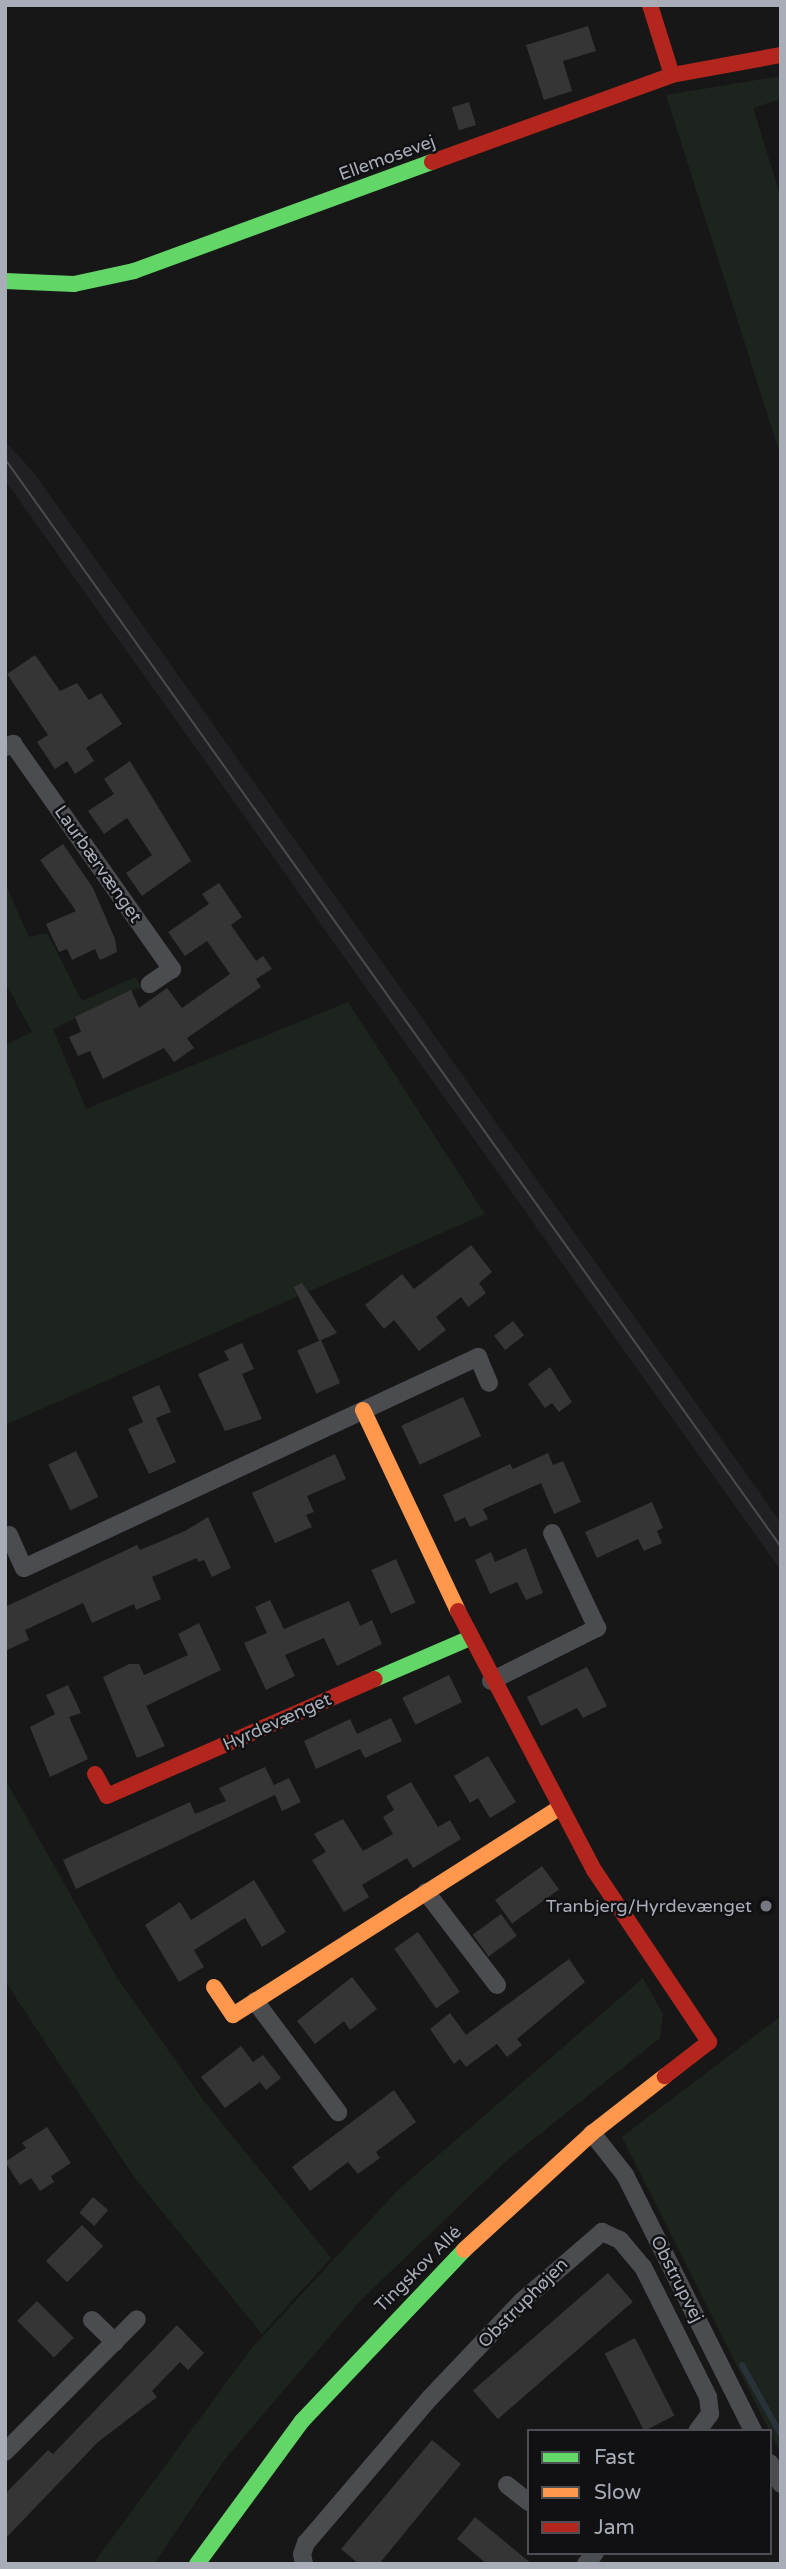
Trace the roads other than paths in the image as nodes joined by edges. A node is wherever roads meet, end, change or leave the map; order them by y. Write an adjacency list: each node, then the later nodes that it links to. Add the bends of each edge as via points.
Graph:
1 (650, 5): 3 (street)
2 (781, 55): 3 (street, Ellemosevej)
3 (672, 75): 4 (street, Ellemosevej, via 134,271 74,284)
4 (5, 281)
5 (5, 747): 6 (street, Laurbærvænget, via 13,744 172,970)
6 (150, 984)
7 (489, 1383): 8 (street, via 478,1357)
8 (363, 1410): 10 (street, via 24,1568); 11 (street)
9 (552, 1533): 12 (street, via 597,1628)
10 (9, 1535)
11 (470, 1638): 12 (street); 13 (street, Hyrdevænget, via 107,1796)
12 (491, 1681): 14 (street)
13 (94, 1774)
14 (561, 1807): 15 (street); 20 (street, Tingskov Allé, via 594,1870 709,2042)
15 (426, 1892): 16 (street); 18 (street)
16 (496, 1985)
17 (214, 1987): 18 (street, via 233,2015)
18 (255, 2001): 19 (street)
19 (338, 2112)
20 (592, 2133): 25 (street, Obstrupvej, via 625,2175); 31 (street, Tingskov Allé, via 436,2275 302,2421)
21 (137, 2319): 23 (street)
22 (92, 2320): 23 (street)
23 (115, 2342): 26 (street)
24 (699, 2429): 32 (street, Obstruphøjen, via 710,2414 708,2397 643,2267 620,2240 602,2232 522,2301 430,2398 306,2543)
25 (752, 2429)
26 (5, 2452)
27 (772, 2467): 29 (street)
28 (507, 2484): 30 (street)
29 (781, 2484)
30 (527, 2500)
31 (197, 2564)
32 (304, 2564)

